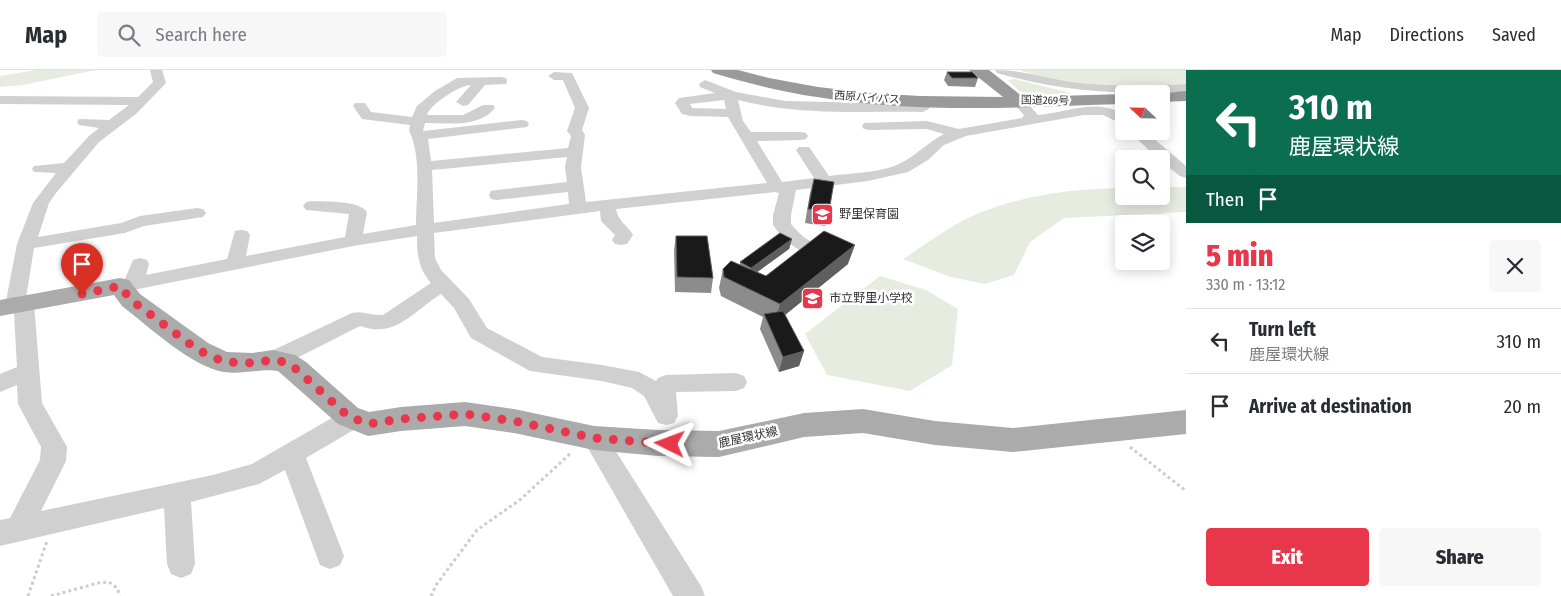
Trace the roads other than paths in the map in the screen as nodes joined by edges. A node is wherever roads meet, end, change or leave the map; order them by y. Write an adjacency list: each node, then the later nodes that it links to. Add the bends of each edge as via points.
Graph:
1 (156, 70): 16 (street, via 160,83)
2 (719, 70): 15 (highway, 西原バイパス, via 824,94)
3 (977, 70): 17 (highway, 国道269号)
4 (1001, 70): 9 (street, via 1075,88 1122,91)
5 (480, 76): 7 (street); 18 (street); 29 (street, via 440,94 422,109)
6 (554, 76): 34 (street, via 568,76 582,108 574,131 578,135)
7 (501, 81)
8 (705, 84): 10 (street)
9 (1186, 88)
10 (730, 95): 15 (street, via 785,106 839,109 923,108); 21 (street); 21 (street, via 682,103 692,112)
11 (1186, 96): 12 (highway)
12 (1170, 97)
13 (1115, 99): 17 (highway, 国道269号)
14 (0, 100): 16 (street)
15 (919, 100): 17 (highway, 西原バイパス)
16 (142, 101): 28 (street)
17 (1018, 101): 24 (street)
18 (463, 102)
19 (360, 106): 29 (street, via 367,116)
20 (488, 108): 29 (street, via 473,117)
21 (734, 112): 32 (street)
22 (993, 114): 27 (street)
23 (1115, 114): 24 (street, via 1099,110)
24 (1032, 118): 27 (street)
25 (84, 122): 28 (street)
26 (522, 124): 29 (street)
27 (1014, 124): 31 (street)
28 (112, 125): 36 (street, via 94,139)
29 (418, 126): 35 (street)
30 (869, 126): 31 (street, via 927,125)
31 (959, 133): 39 (street, via 939,142 923,157 902,169)
32 (747, 137): 39 (street, via 802,143); 41 (street)
33 (1146, 140): 38 (street)
34 (575, 152): 35 (street); 40 (street)
35 (424, 166): 47 (street)
36 (69, 168): 37 (street); 51 (street, via 41,203)
37 (40, 169)
38 (1186, 172)
39 (825, 182): 41 (street)
40 (575, 186): 44 (street); 46 (street, via 496,188)
41 (783, 187): 42 (street); 52 (street, via 782,225 797,242)
42 (607, 205): 44 (street); 50 (street, via 610,221 622,230)
43 (312, 206): 49 (street, via 358,212)
44 (578, 208): 46 (street)
45 (197, 213): 51 (street)
46 (501, 218): 47 (street)
47 (426, 229): 49 (street); 55 (street, via 426,258)
48 (241, 236): 54 (street)
49 (353, 240): 54 (street)
50 (621, 240)
51 (26, 244): 57 (street)
52 (832, 252)
53 (140, 264): 56 (street)
54 (235, 264): 56 (street)
55 (443, 284): 58 (street, via 388,322 374,323 362,312); 64 (street, via 462,304 479,333 538,365 639,381 652,390)
56 (126, 285): 57 (main road); 58 (main road, 鹿屋環状線, via 131,300 198,350 224,362)
57 (13, 306): 59 (street)
58 (272, 360): 62 (main road, 鹿屋環状線, via 285,362 296,369)
59 (28, 371): 61 (street); 68 (street, via 30,404 54,447 53,461)
60 (736, 382): 64 (street, via 666,384 664,398)
61 (0, 383)
62 (353, 418): 65 (main road, 鹿屋環状線, via 368,424 465,414); 66 (street)
63 (1186, 422): 64 (main road, 鹿屋環状線, via 1013,440 935,433 862,421 804,424 719,444)
64 (668, 430): 65 (main road, 鹿屋環状線)
65 (590, 437): 71 (street)
66 (292, 454): 67 (street, via 259,473); 69 (street)
67 (177, 494): 68 (street); 70 (street)
68 (9, 530)
69 (330, 556)
70 (181, 564)
71 (690, 596)

